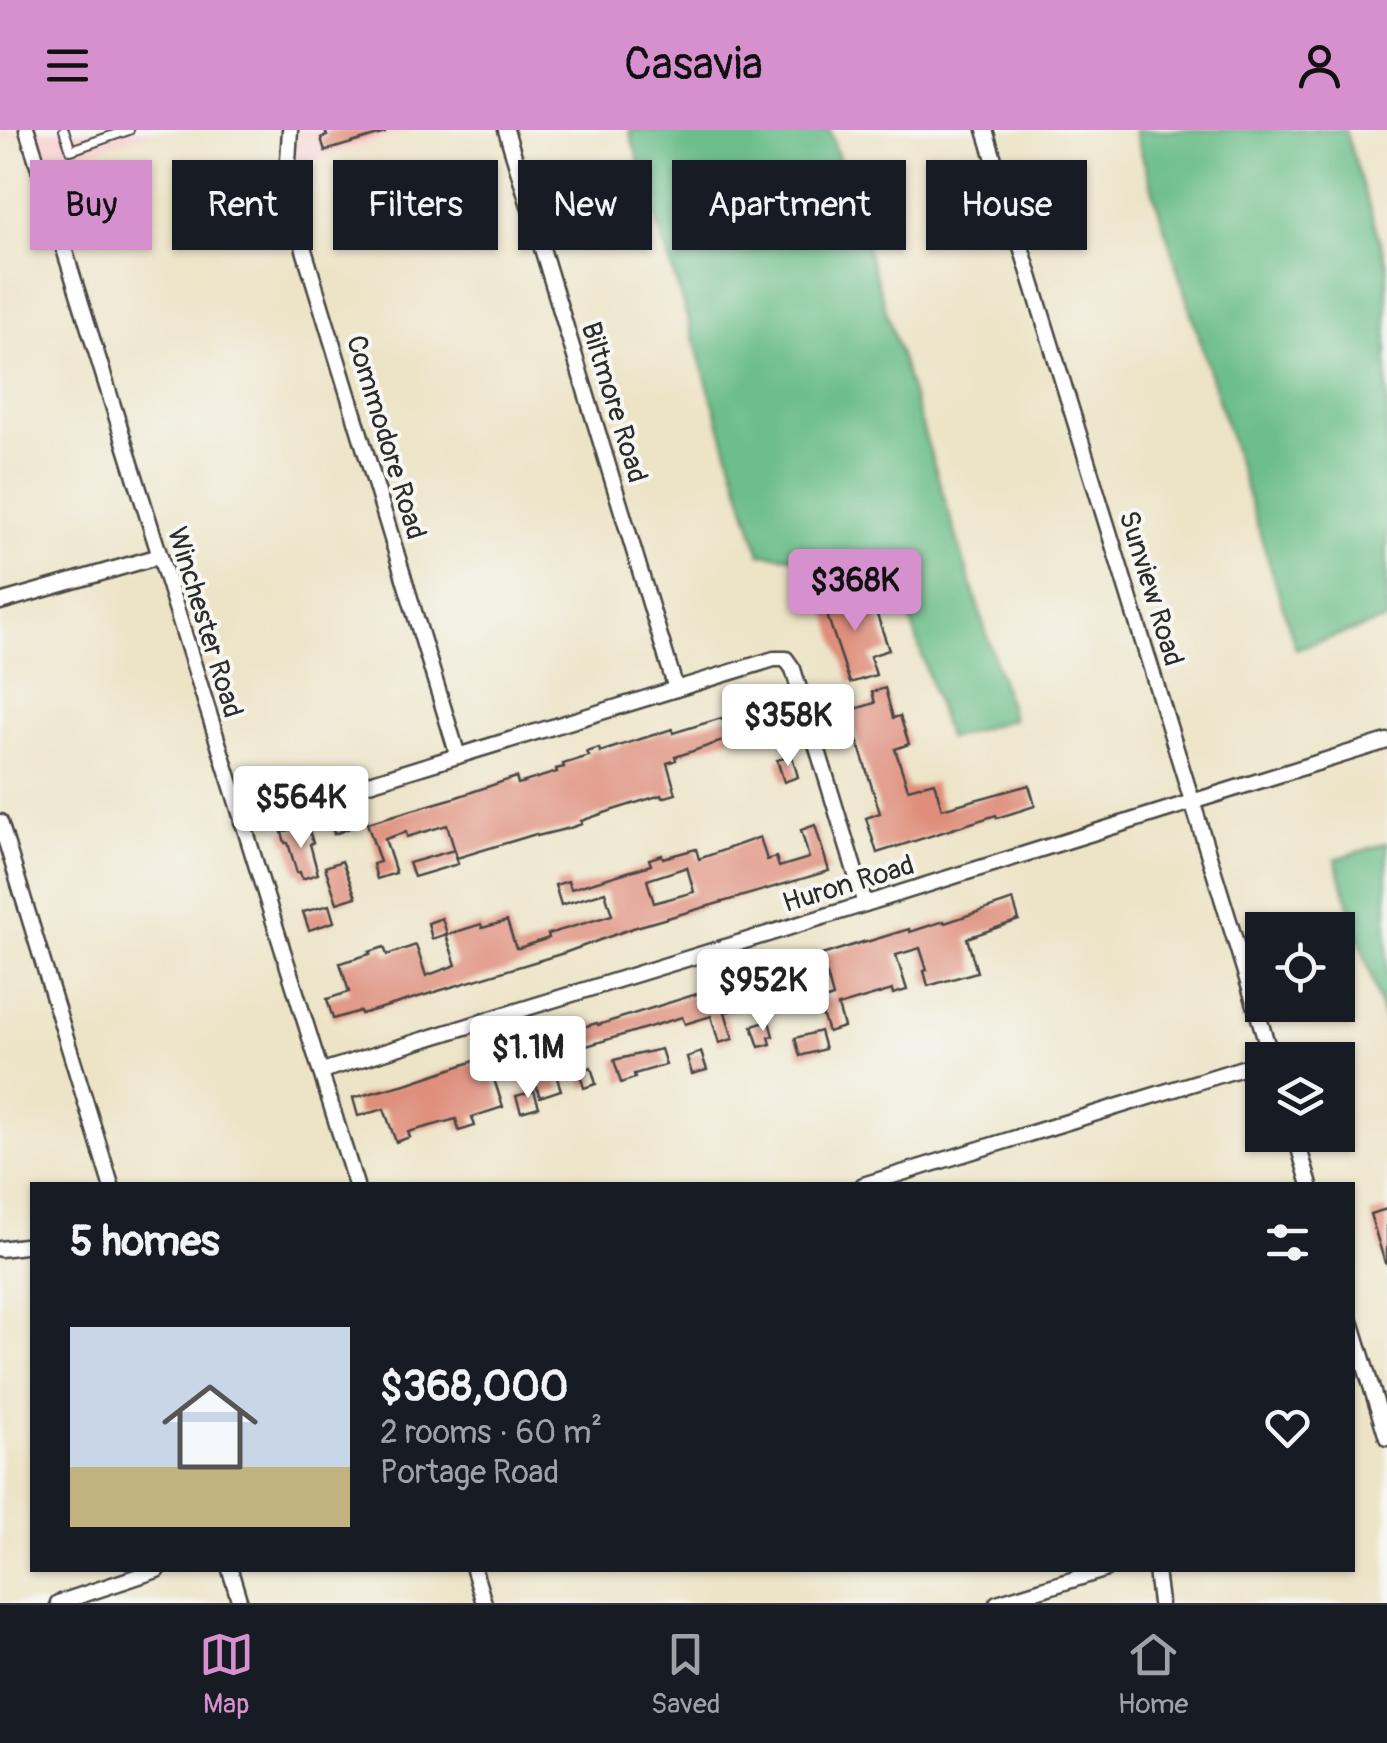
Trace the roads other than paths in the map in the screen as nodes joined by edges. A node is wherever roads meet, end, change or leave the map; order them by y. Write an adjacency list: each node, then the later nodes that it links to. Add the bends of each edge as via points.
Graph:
1 (27, 130): 7 (street, Winchester Road)
2 (64, 130): 3 (lane, via 70,150)
3 (129, 130)
4 (290, 130): 11 (street, Commodore Road, via 291,207)
5 (506, 130): 9 (street, Biltmore Road)
6 (986, 130): 12 (street, Sunview Road)
7 (160, 556): 8 (street); 14 (street, Winchester Road)
8 (0, 602)
9 (676, 689): 11 (street); 15 (street, via 786,659)
10 (1387, 741): 12 (street, Huron Road)
11 (458, 756): 14 (street)
12 (1192, 802): 15 (street, Huron Road); 16 (street, Sunview Road)
13 (0, 822): 20 (street)
14 (242, 822): 18 (street, Winchester Road)
15 (866, 904): 18 (street, Huron Road)
16 (1264, 1042)
17 (1245, 1067): 22 (street)
18 (322, 1070): 21 (street, Winchester Road)
19 (1300, 1152): 23 (street)
20 (110, 1182)
21 (355, 1182)
22 (874, 1182)
23 (1309, 1182)
24 (30, 1244): 25 (street)
25 (0, 1248)
26 (1355, 1334): 27 (street)
27 (1387, 1438)
28 (151, 1572): 33 (street)
29 (231, 1572): 34 (street)
30 (475, 1572): 35 (street)
31 (1098, 1572): 36 (street)
32 (1156, 1572): 37 (street)
33 (58, 1603)
34 (240, 1603)
35 (484, 1603)
36 (997, 1603)
37 (1160, 1603)

